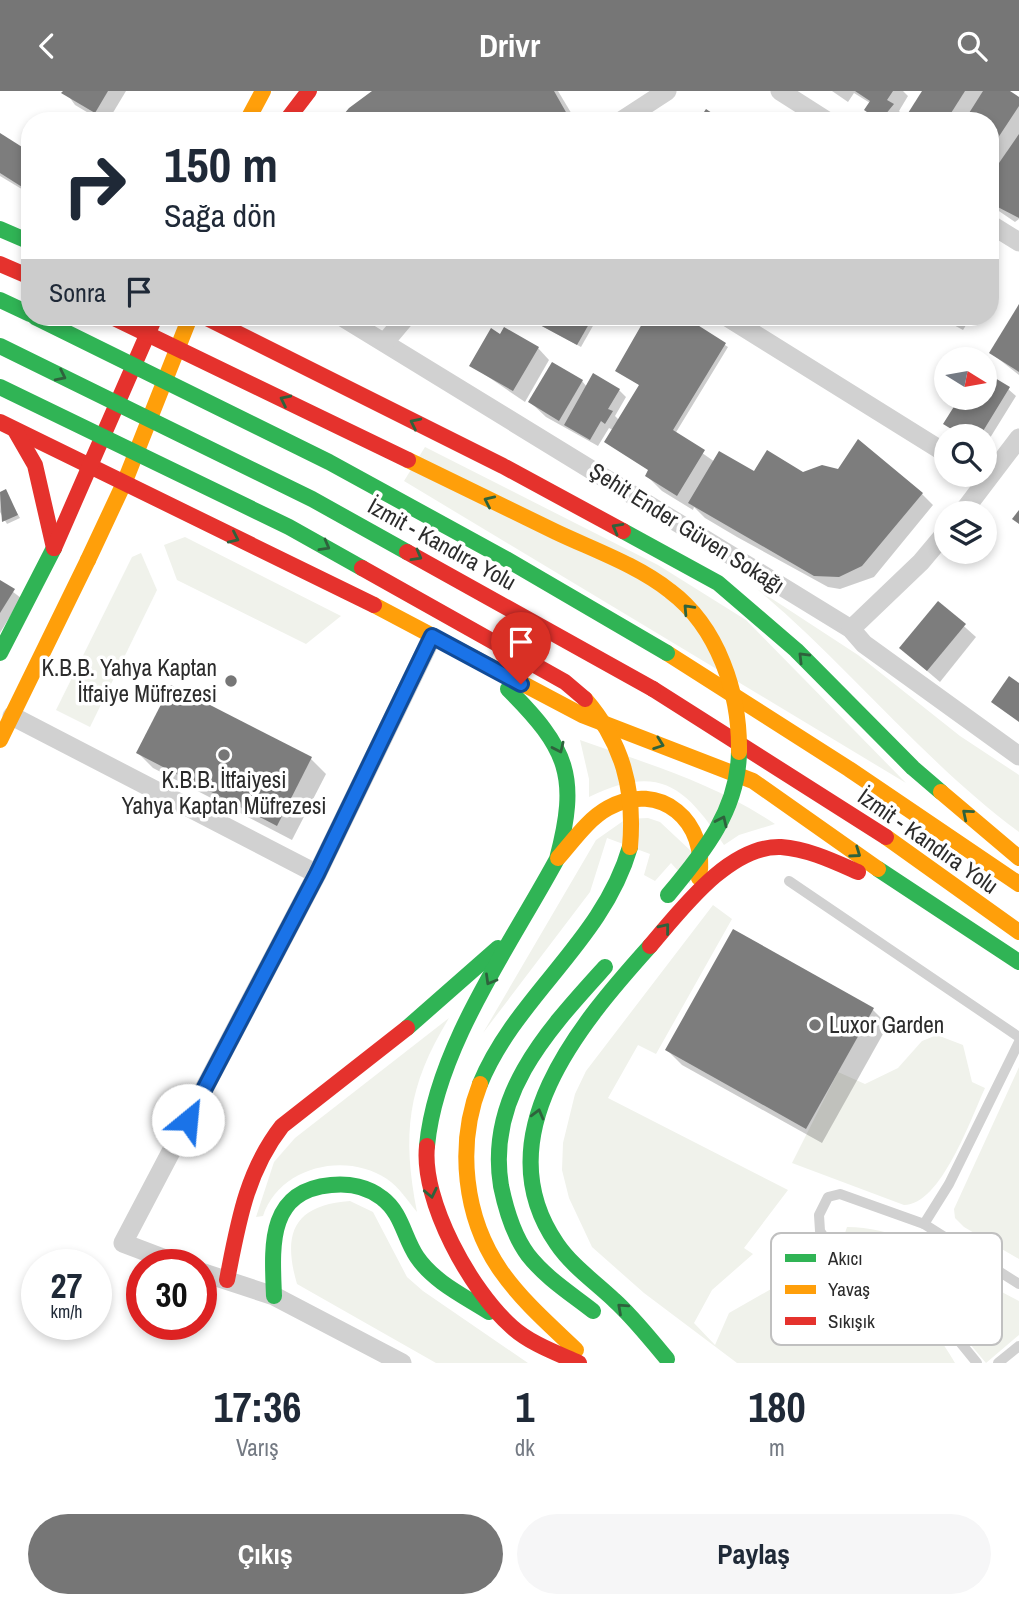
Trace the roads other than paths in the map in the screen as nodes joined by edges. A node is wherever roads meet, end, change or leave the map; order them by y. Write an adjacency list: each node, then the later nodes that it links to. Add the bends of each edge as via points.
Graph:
1 (263, 91): 5 (main road)
2 (309, 91): 6 (main road)
3 (667, 91): 7 (street)
4 (780, 91): 8 (street)
5 (252, 112)
6 (293, 112)
7 (635, 112)
8 (813, 112)
9 (0, 229): 11 (main road)
10 (999, 230): 12 (street)
11 (21, 238)
12 (1019, 242)
13 (0, 264): 14 (main road)
14 (21, 273)
15 (0, 300): 16 (main road, İzmit - Kandıra Yolu)
16 (21, 310)
17 (52, 326): 55 (main road, İzmit - Kandıra Yolu, bridge, via 330,463 506,559 667,653)
18 (116, 326): 32 (main road, via 112,363 98,391 64,417)
19 (132, 326): 57 (main road, one-way to 19, bridge, via 708,847 724,820 736,784 740,749 735,704 722,662 686,607 662,585 620,562)
20 (151, 326): 36 (main road)
21 (186, 326): 37 (main road)
22 (222, 326): 27 (main road)
23 (241, 326): 27 (main road)
24 (357, 326): 28 (street, Şehit Ender Güven Sokağı)
25 (397, 326): 28 (street)
26 (741, 326): 34 (street)
27 (251, 341): 38 (main road, via 220,356 199,378 181,412 173,453); 51 (main road, one-way to 27, via 913,768 796,650 718,583 503,466)
28 (384, 342): 44 (street, Şehit Ender Güven Sokağı)
29 (0, 346): 60 (main road, İzmit - Kandıra Yolu, one-way to 60, bridge, via 312,499 653,689 877,831)
30 (0, 387): 79 (main road, one-way to 79, bridge, via 289,527 565,682 598,714 623,759 634,808 630,847 604,913 507,1035 491,1062 473,1109 467,1141 474,1213 492,1257 515,1288)
31 (0, 422): 32 (main road)
32 (16, 432): 36 (main road); 42 (main road, via 35,465)
33 (1019, 438): 35 (street)
34 (934, 446)
35 (997, 463)
36 (92, 465): 37 (main road); 42 (main road)
37 (125, 481): 38 (main road); 43 (main road)
38 (172, 509): 39 (main road, via 155,506); 45 (main road, one-way to 45)
39 (142, 510)
40 (127, 521): 43 (main road)
41 (934, 546): 44 (street)
42 (54, 548): 46 (main road)
43 (88, 560): 48 (main road)
44 (851, 629): 50 (street, Şehit Ender Güven Sokağı)
45 (432, 636): 47 (main road); 53 (street)
46 (0, 653)
47 (480, 663): 52 (main road, one-way to 52, via 540,720 563,757 569,793 566,830); 56 (main road, one-way to 56, via 582,715 753,781)
48 (12, 716): 49 (main road); 53 (street)
49 (0, 740)
50 (1019, 756)
51 (1019, 858)
52 (557, 859): 58 (main road, via 608,808 627,800 657,800 679,812 701,841 701,874); 59 (main road)
53 (317, 874): 67 (street, via 123,1243)
54 (789, 881): 63 (lane)
55 (1019, 884)
56 (921, 899): 58 (main road, via 817,854 770,847 736,857); 62 (main road)
57 (663, 900)
58 (686, 902): 76 (main road, one-way to 58, via 553,1239 533,1184 532,1142 542,1098 559,1060)
59 (519, 929): 70 (main road, via 381,1051 282,1126 269,1141 246,1186); 73 (main road, one-way to 73, via 447,1059 430,1108 426,1141 431,1194 442,1230)
60 (1019, 932)
61 (612, 958): 76 (main road, via 524,1066 503,1120 499,1160 505,1204 519,1241 546,1275)
62 (1019, 962)
63 (1019, 1040): 64 (lane, via 949,1184)
64 (924, 1224): 65 (lane, via 840,1194 828,1198 819,1216); 66 (lane)
65 (822, 1233)
66 (938, 1233)
67 (139, 1249)
68 (1002, 1273): 71 (lane)
69 (217, 1277): 70 (street)
70 (227, 1280): 72 (street)
71 (1019, 1284)
72 (274, 1296): 73 (main road, via 274,1238 282,1209 313,1186 347,1184 387,1201 430,1272); 77 (street)
73 (513, 1328): 78 (main road)
74 (962, 1345): 80 (lane)
75 (1019, 1346): 81 (lane)
76 (669, 1361)
77 (402, 1363)
78 (579, 1363)
79 (589, 1363)
80 (977, 1363)
81 (998, 1363)

